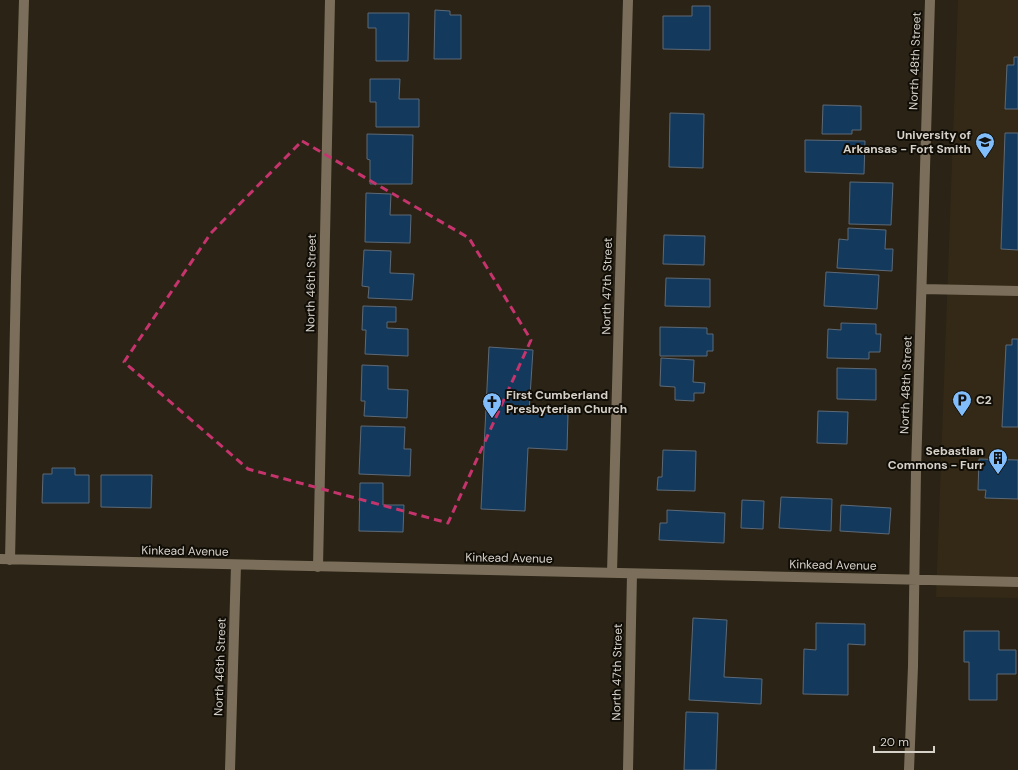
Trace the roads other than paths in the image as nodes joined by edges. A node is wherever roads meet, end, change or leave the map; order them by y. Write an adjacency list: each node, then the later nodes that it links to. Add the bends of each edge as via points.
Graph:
1 (24, 0): 8 (street)
2 (330, 0): 10 (street, North 46th Street)
3 (628, 0): 11 (street, North 47th Street)
4 (930, 0): 5 (street, North 48th Street)
5 (922, 289): 6 (street); 13 (street, North 48th Street)
6 (1018, 291)
7 (0, 559): 8 (street, Kinkead Avenue)
8 (10, 560): 9 (street, Kinkead Avenue)
9 (236, 565): 10 (street, Kinkead Avenue); 15 (street, North 46th Street)
10 (318, 566): 11 (street, Kinkead Avenue)
11 (612, 573): 12 (street, Kinkead Avenue)
12 (632, 574): 13 (street, Kinkead Avenue); 16 (street, North 47th Street)
13 (914, 580): 14 (street, Kinkead Avenue); 17 (street, North 48th Street)
14 (1018, 582)
15 (230, 770)
16 (628, 770)
17 (910, 770)

